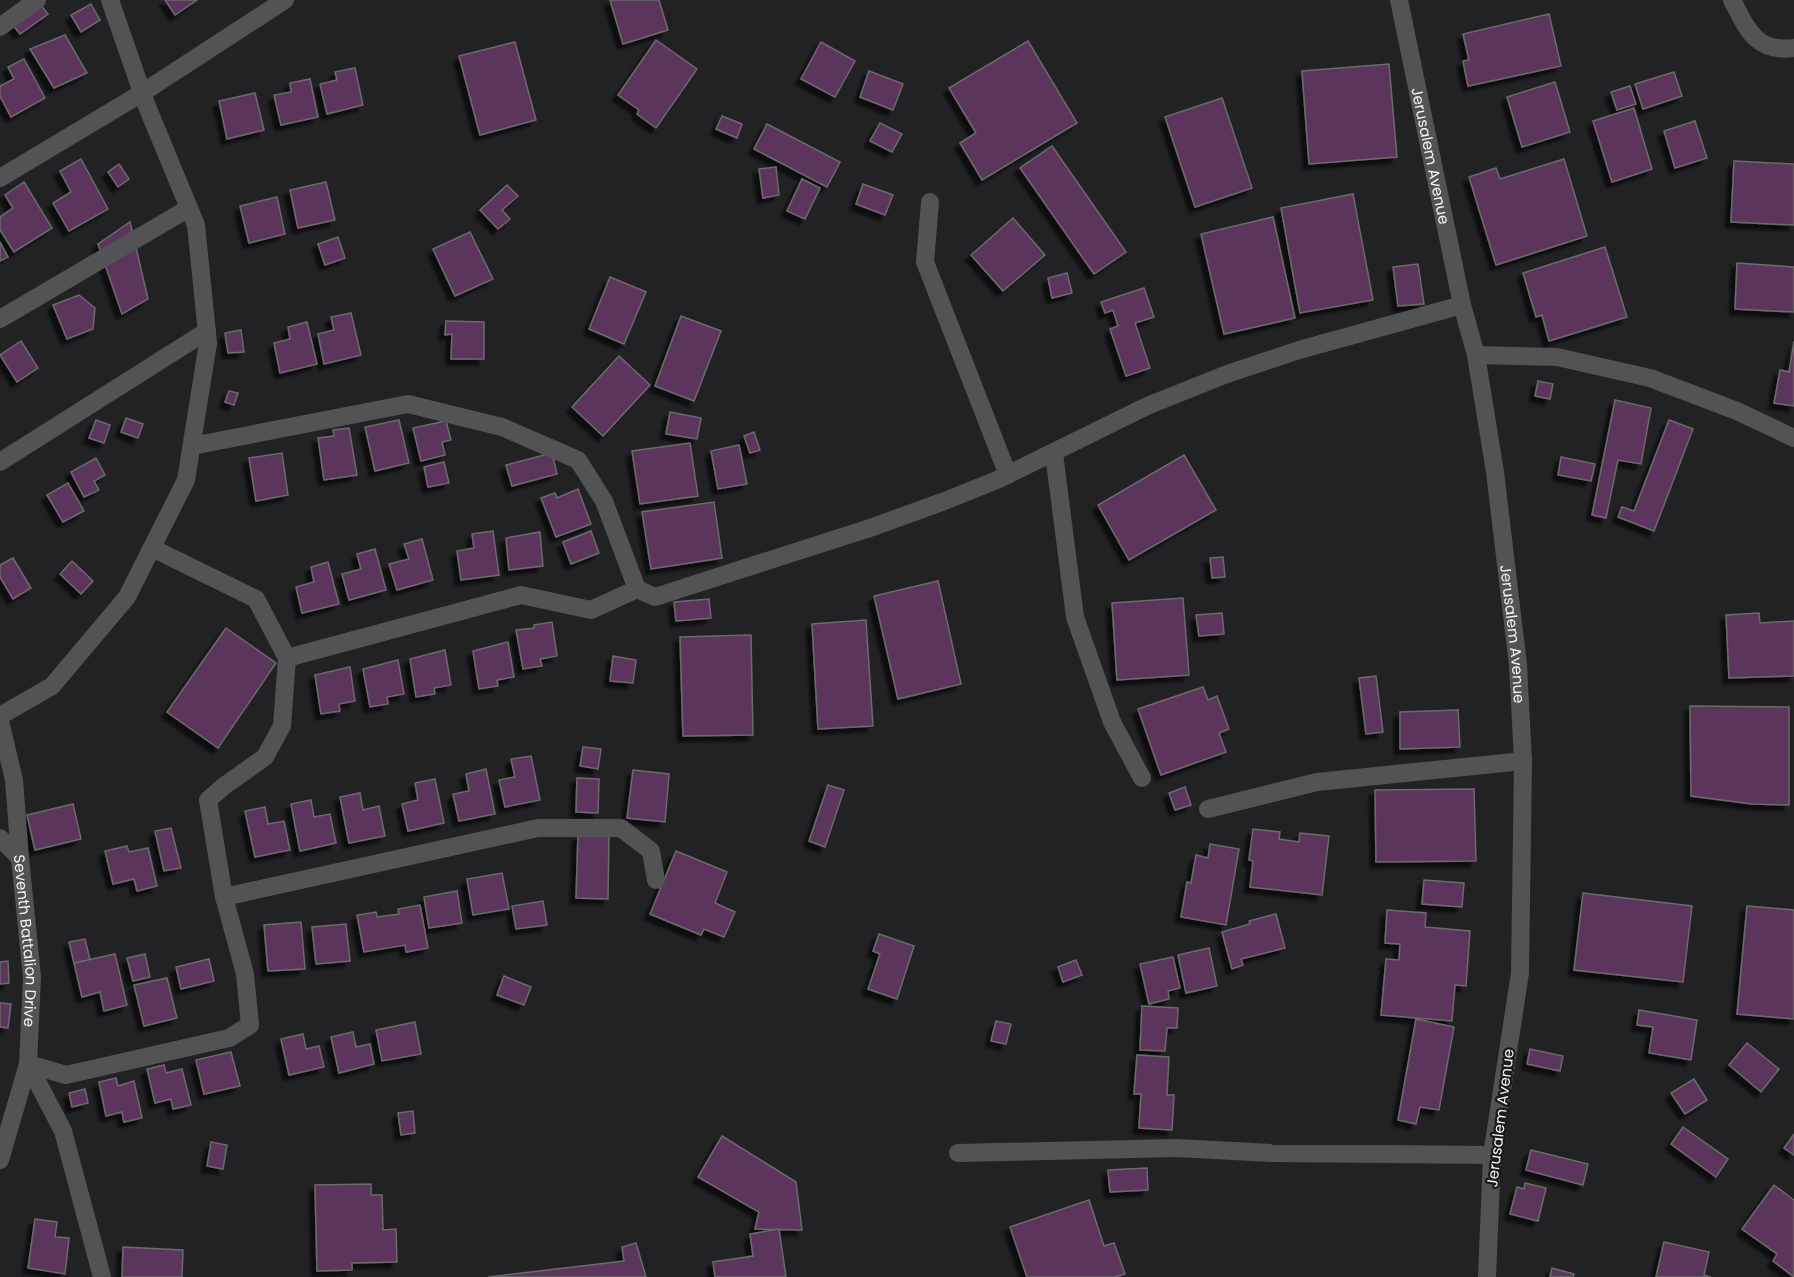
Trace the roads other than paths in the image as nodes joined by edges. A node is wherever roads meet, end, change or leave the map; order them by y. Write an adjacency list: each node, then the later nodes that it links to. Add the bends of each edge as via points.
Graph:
1 (37, 0): 6 (street)
2 (110, 0): 8 (street, Seventh Battalion Drive)
3 (285, 0): 8 (street)
4 (1399, 0): 12 (street, Jerusalem Avenue)
5 (1732, 0): 7 (street, via 1748,32 1762,44)
6 (0, 27)
7 (1794, 48)
8 (142, 93): 9 (street); 11 (street, Seventh Battalion Drive)
9 (0, 178)
10 (930, 202): 20 (street, via 925,262)
11 (189, 208): 13 (street); 14 (street, Seventh Battalion Drive, via 196,225)
12 (1462, 305): 15 (street, Jerusalem Avenue); 18 (street, via 1227,374 1147,406)
13 (0, 319)
14 (207, 331): 17 (street, Seventh Battalion Drive); 19 (street)
15 (1476, 355): 16 (street, via 1557,357 1650,378); 25 (street, Jerusalem Avenue, via 1496,472 1518,665)
16 (1794, 438)
17 (192, 446): 21 (street, Seventh Battalion Drive, via 186,480); 22 (street, via 408,404 502,427 578,460 604,501)
18 (1054, 454): 20 (street); 26 (street, via 1075,617 1112,722)
19 (0, 462)
20 (1008, 475): 22 (street, via 901,517 655,597)
21 (152, 548): 23 (street, via 256,599); 24 (street, Seventh Battalion Drive, via 127,597 52,686)
22 (638, 589): 23 (street, via 591,610 521,595)
23 (287, 658): 31 (street, via 282,726 265,757 208,800)
24 (0, 718): 29 (street, Seventh Battalion Drive, via 15,780)
25 (1523, 761): 27 (street, via 1317,782); 34 (street, Jerusalem Avenue, via 1520,973)
26 (1142, 778)
27 (1208, 809)
28 (0, 838): 29 (street)
29 (20, 858): 32 (street, Seventh Battalion Drive, via 32,977)
30 (656, 880): 31 (street, via 651,851 621,828 538,828)
31 (224, 897): 32 (street, via 245,974 250,1025 228,1038 66,1075)
32 (28, 1064): 35 (street, Seventh Battalion Drive); 36 (street, via 63,1131)
33 (958, 1153): 34 (street, via 1176,1149 1272,1154)
34 (1492, 1155): 37 (street, Jerusalem Avenue)
35 (0, 1160)
36 (102, 1277)
37 (1487, 1277)

